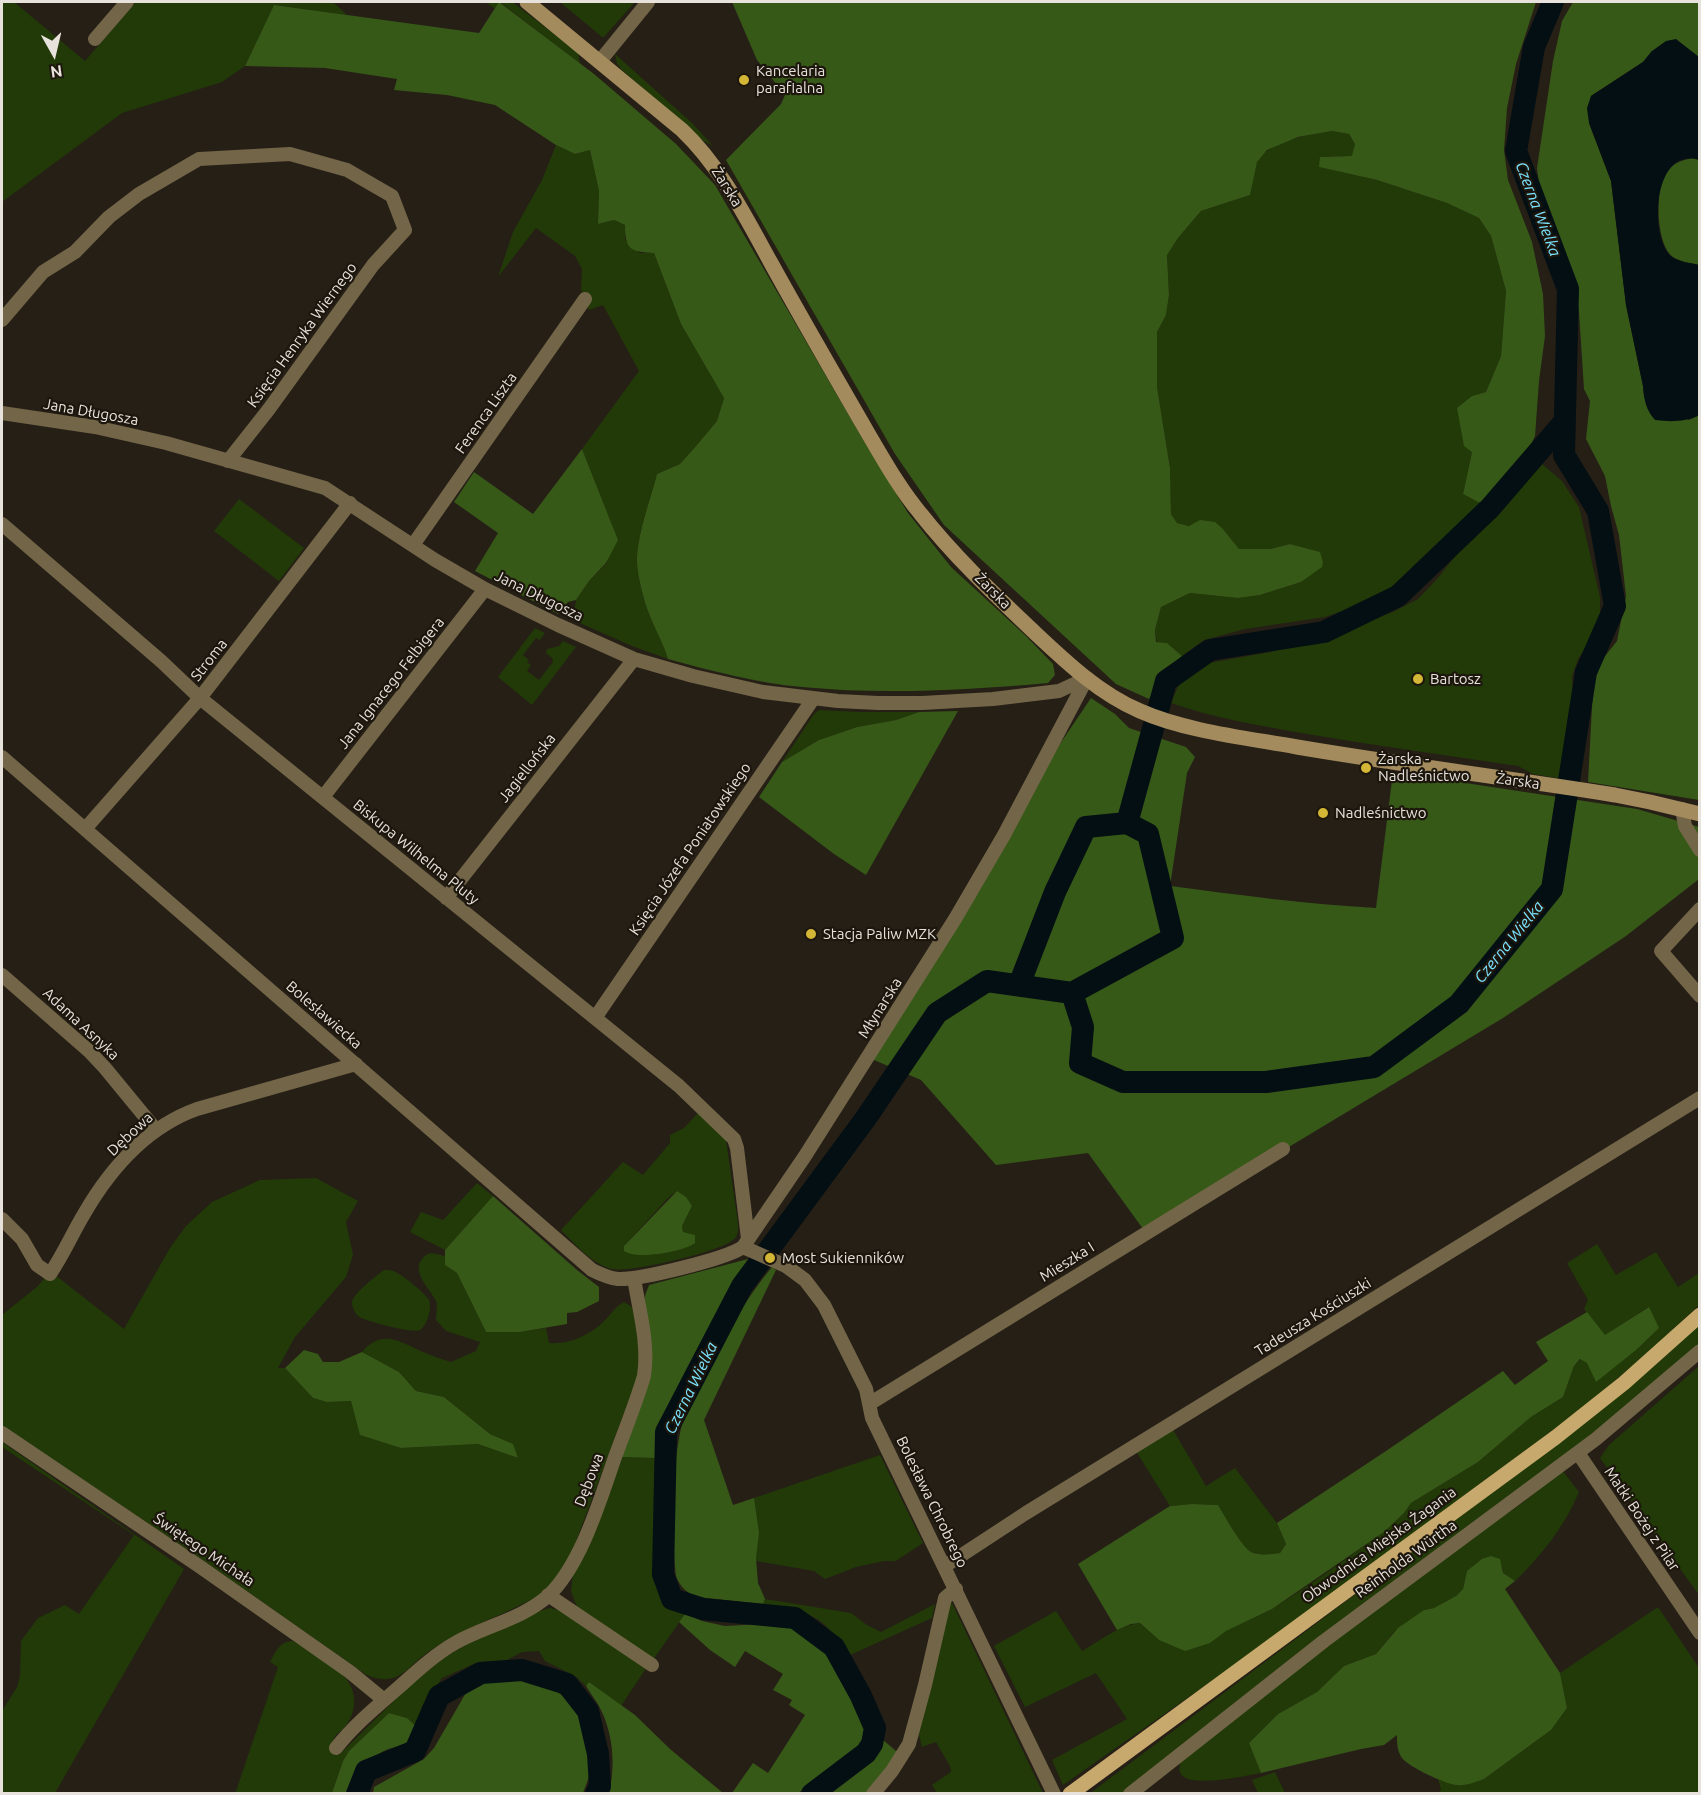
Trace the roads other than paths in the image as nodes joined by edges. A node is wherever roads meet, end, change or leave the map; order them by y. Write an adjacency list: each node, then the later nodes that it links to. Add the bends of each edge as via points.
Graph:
1 (127, 2): 4 (street)
2 (527, 2): 5 (street, Żarska)
3 (648, 2): 5 (street)
4 (95, 39)
5 (600, 61): 15 (street, Żarska, via 682,130 718,171 869,436 920,514 1018,616)
6 (585, 299): 12 (street, Ferenca Liszta)
7 (2, 320): 9 (street, Księcia Henryka Wiernego, via 43,272 75,252 109,217 139,194 199,159 290,154 347,170 392,196 405,230 373,265)
8 (2, 413): 9 (street, Jana Długosza, via 95,427)
9 (228, 460): 10 (street, Jana Długosza, via 325,488)
10 (350, 503): 12 (street, Jana Długosza); 16 (street, Stroma)
11 (2, 524): 16 (street, Biskupa Wilhelma Pluty)
12 (413, 545): 13 (street, Jana Długosza)
13 (485, 589): 14 (street, Jana Długosza); 19 (street, Jana Ignacego Felbigera)
14 (634, 659): 17 (street, Jana Długosza, via 720,683); 24 (street, Jagiellońska)
15 (1087, 678): 17 (street, Jana Długosza, via 1059,691 993,699); 20 (street, Żarska, via 1140,711 1223,734); 34 (street, Młynarska, via 956,919)
16 (200, 698): 19 (street, Biskupa Wilhelma Pluty); 22 (street, Stroma)
17 (813, 699): 28 (street, Księcia Józefa Poniatowskiego)
18 (2, 757): 22 (street, Bolesławiecka)
19 (323, 797): 24 (street, Biskupa Wilhelma Pluty)
20 (1682, 809): 21 (street, Żarska); 23 (street, via 1685,826)
21 (1700, 814)
22 (85, 829): 29 (street, Bolesławiecka)
23 (1700, 850)
24 (446, 898): 28 (street, Biskupa Wilhelma Pluty)
25 (1700, 909): 27 (street, via 1661,951)
26 (2, 975): 31 (street, Adama Asnyka, via 97,1060)
27 (1700, 996)
28 (595, 1018): 34 (street, Biskupa Wilhelma Pluty, via 679,1086 734,1139)
29 (356, 1064): 31 (street, Dębowa, via 197,1109); 35 (street, Bolesławiecka, via 592,1270 617,1279)
30 (1700, 1098): 41 (street, Tadeusza Kościuszki)
31 (156, 1130): 33 (street, Dębowa, via 100,1188 50,1274 37,1265 22,1239)
32 (1283, 1149): 38 (street, Mieszka I)
33 (2, 1219)
34 (748, 1246): 35 (street, via 724,1256); 38 (street, Bolesława Chrobrego, via 805,1280 824,1305)
35 (634, 1278): 43 (street, Dębowa, via 645,1340 644,1376 581,1546)
36 (1700, 1315): 48 (main road, Obwodnica Miejska Żagania, via 1564,1431)
37 (1700, 1351): 40 (street, Reinholda Würtha)
38 (869, 1404): 41 (street, Bolesława Chrobrego, via 872,1418)
39 (2, 1433): 46 (street, Świętego Michała, via 218,1579)
40 (1578, 1453): 44 (street, Matki Bożej z Pilar); 51 (street, Reinholda Würtha, via 1324,1641)
41 (945, 1566): 42 (street, Bolesława Chrobrego)
42 (956, 1589): 49 (street, via 945,1598 909,1744); 50 (street, Bolesława Chrobrego)
43 (548, 1595): 45 (street); 46 (street, Dębowa, via 525,1612 445,1649)
44 (1700, 1633)
45 (652, 1665)
46 (384, 1700): 47 (street)
47 (336, 1748)
48 (1073, 1791)
49 (873, 1794)
50 (1054, 1794)
51 (1130, 1794)

